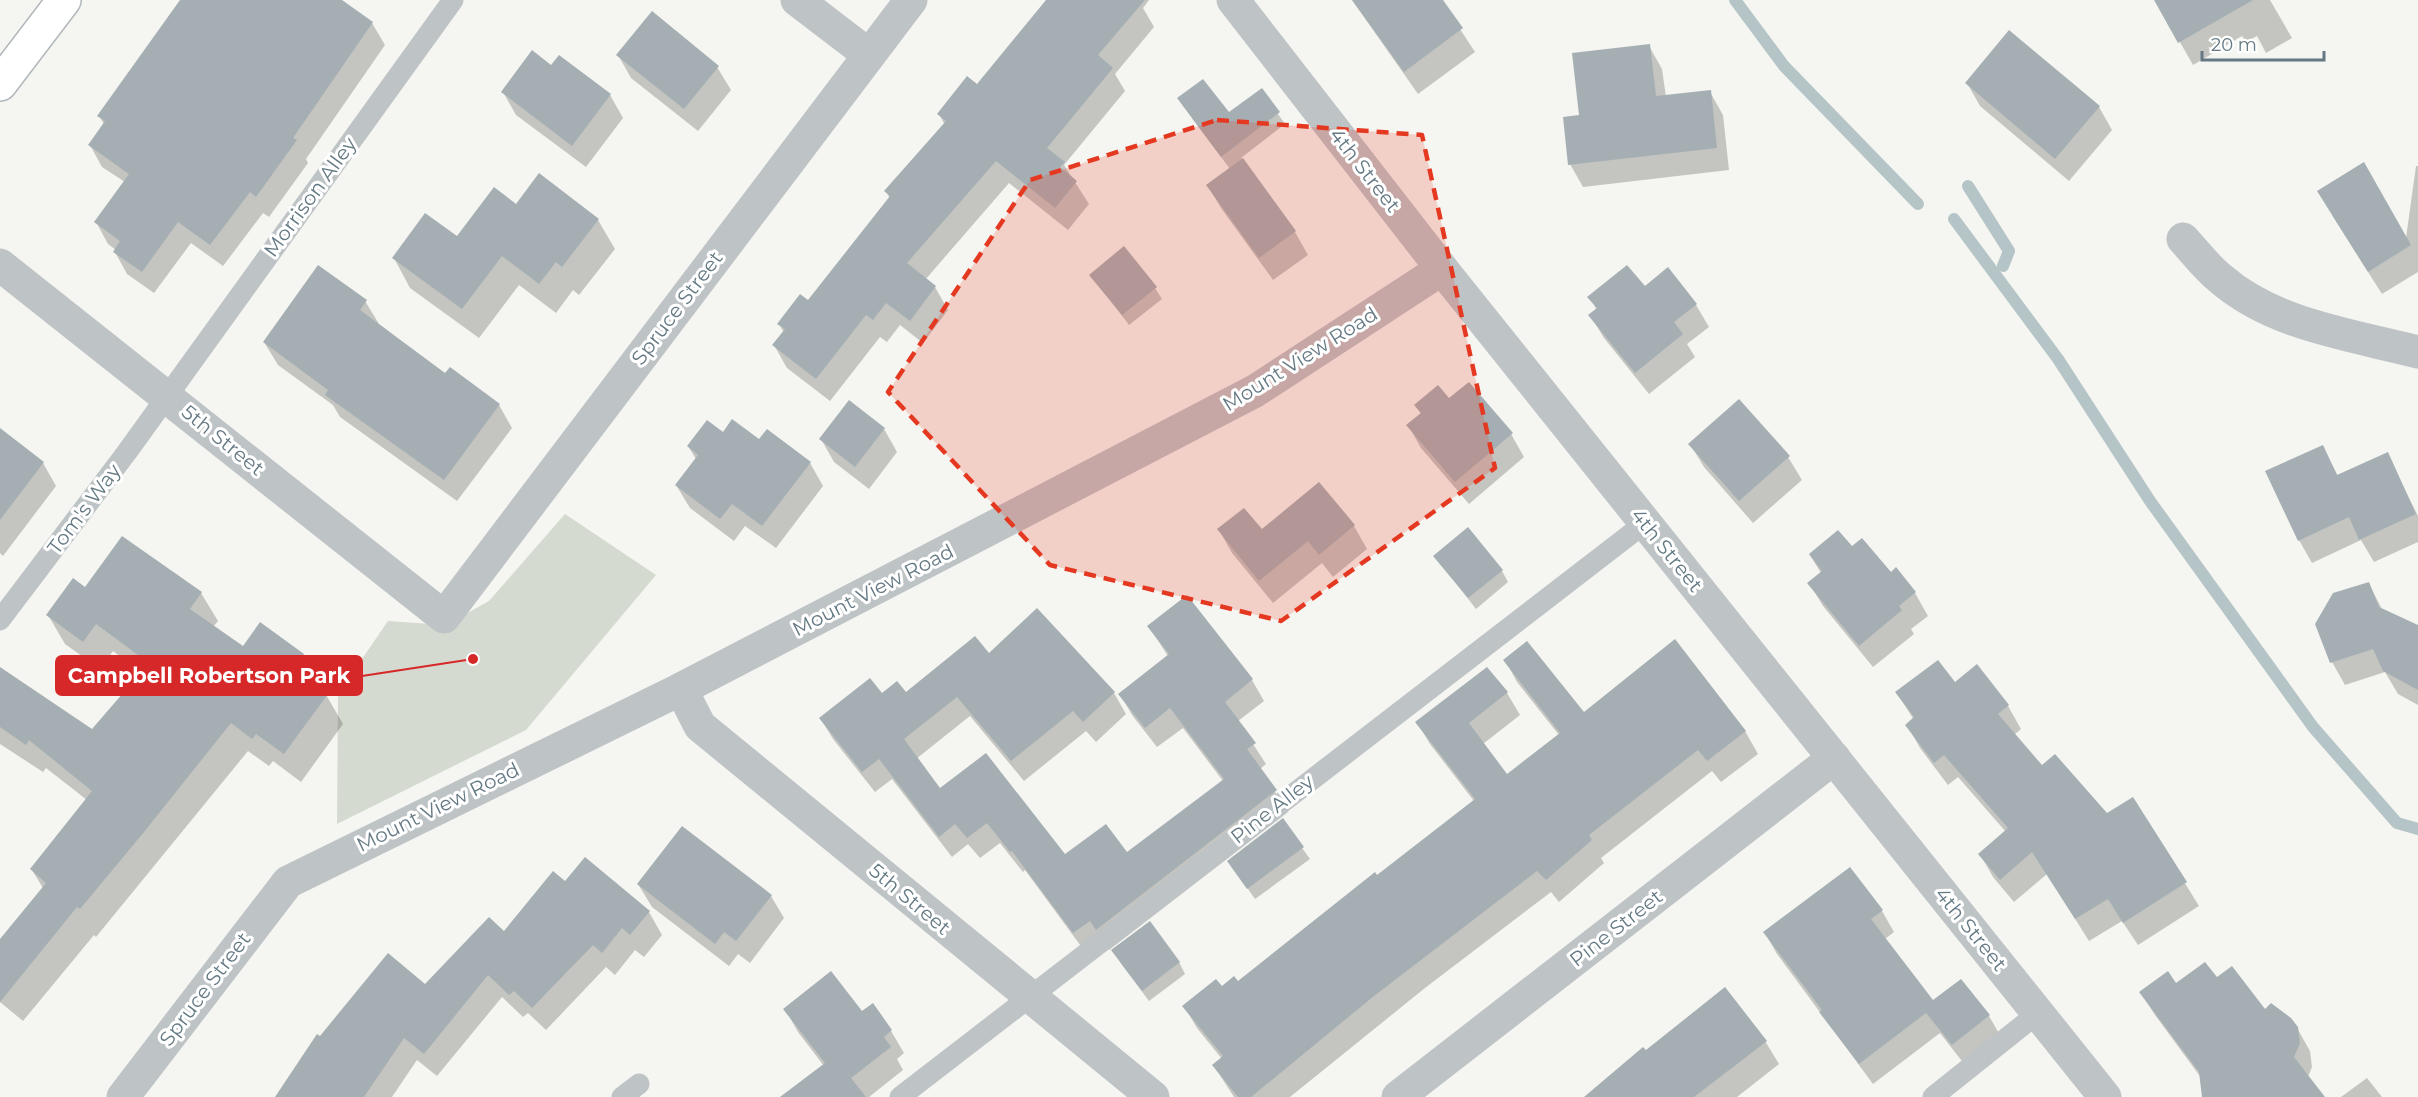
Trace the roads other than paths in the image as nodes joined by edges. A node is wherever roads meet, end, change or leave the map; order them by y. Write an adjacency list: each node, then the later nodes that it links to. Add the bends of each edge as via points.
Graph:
1 (64, 0): 7 (street)
2 (453, 0): 12 (lane, Morrison Alley)
3 (797, 0): 6 (street)
4 (911, 0): 6 (street, Spruce Street)
5 (1233, 0): 10 (street, 4th Street)
6 (869, 55): 14 (street, Spruce Street)
7 (0, 84)
8 (2183, 238): 11 (street, via 2221,279 2264,308 2295,320)
9 (0, 266): 12 (street, 5th Street)
10 (1442, 269): 13 (street, 4th Street); 16 (street, Mount View Road, via 1254,391)
11 (2418, 352)
12 (166, 395): 14 (street, 5th Street); 15 (lane, Tom's Way)
13 (1645, 523): 17 (street, 4th Street); 19 (lane, Pine Alley)
14 (444, 617)
15 (0, 620)
16 (681, 689): 18 (street, Mount View Road); 19 (street, 5th Street, via 700,726)
17 (1834, 758): 20 (street, 4th Street); 24 (street, Pine Street)
18 (288, 882): 21 (street, Spruce Street)
19 (1028, 997): 22 (lane, Pine Alley); 23 (street, 5th Street)
20 (2038, 1013): 25 (lane); 26 (street, 4th Street)
21 (123, 1097)
22 (900, 1097)
23 (1153, 1097)
24 (1398, 1097)
25 (1933, 1097)
26 (2105, 1097)

